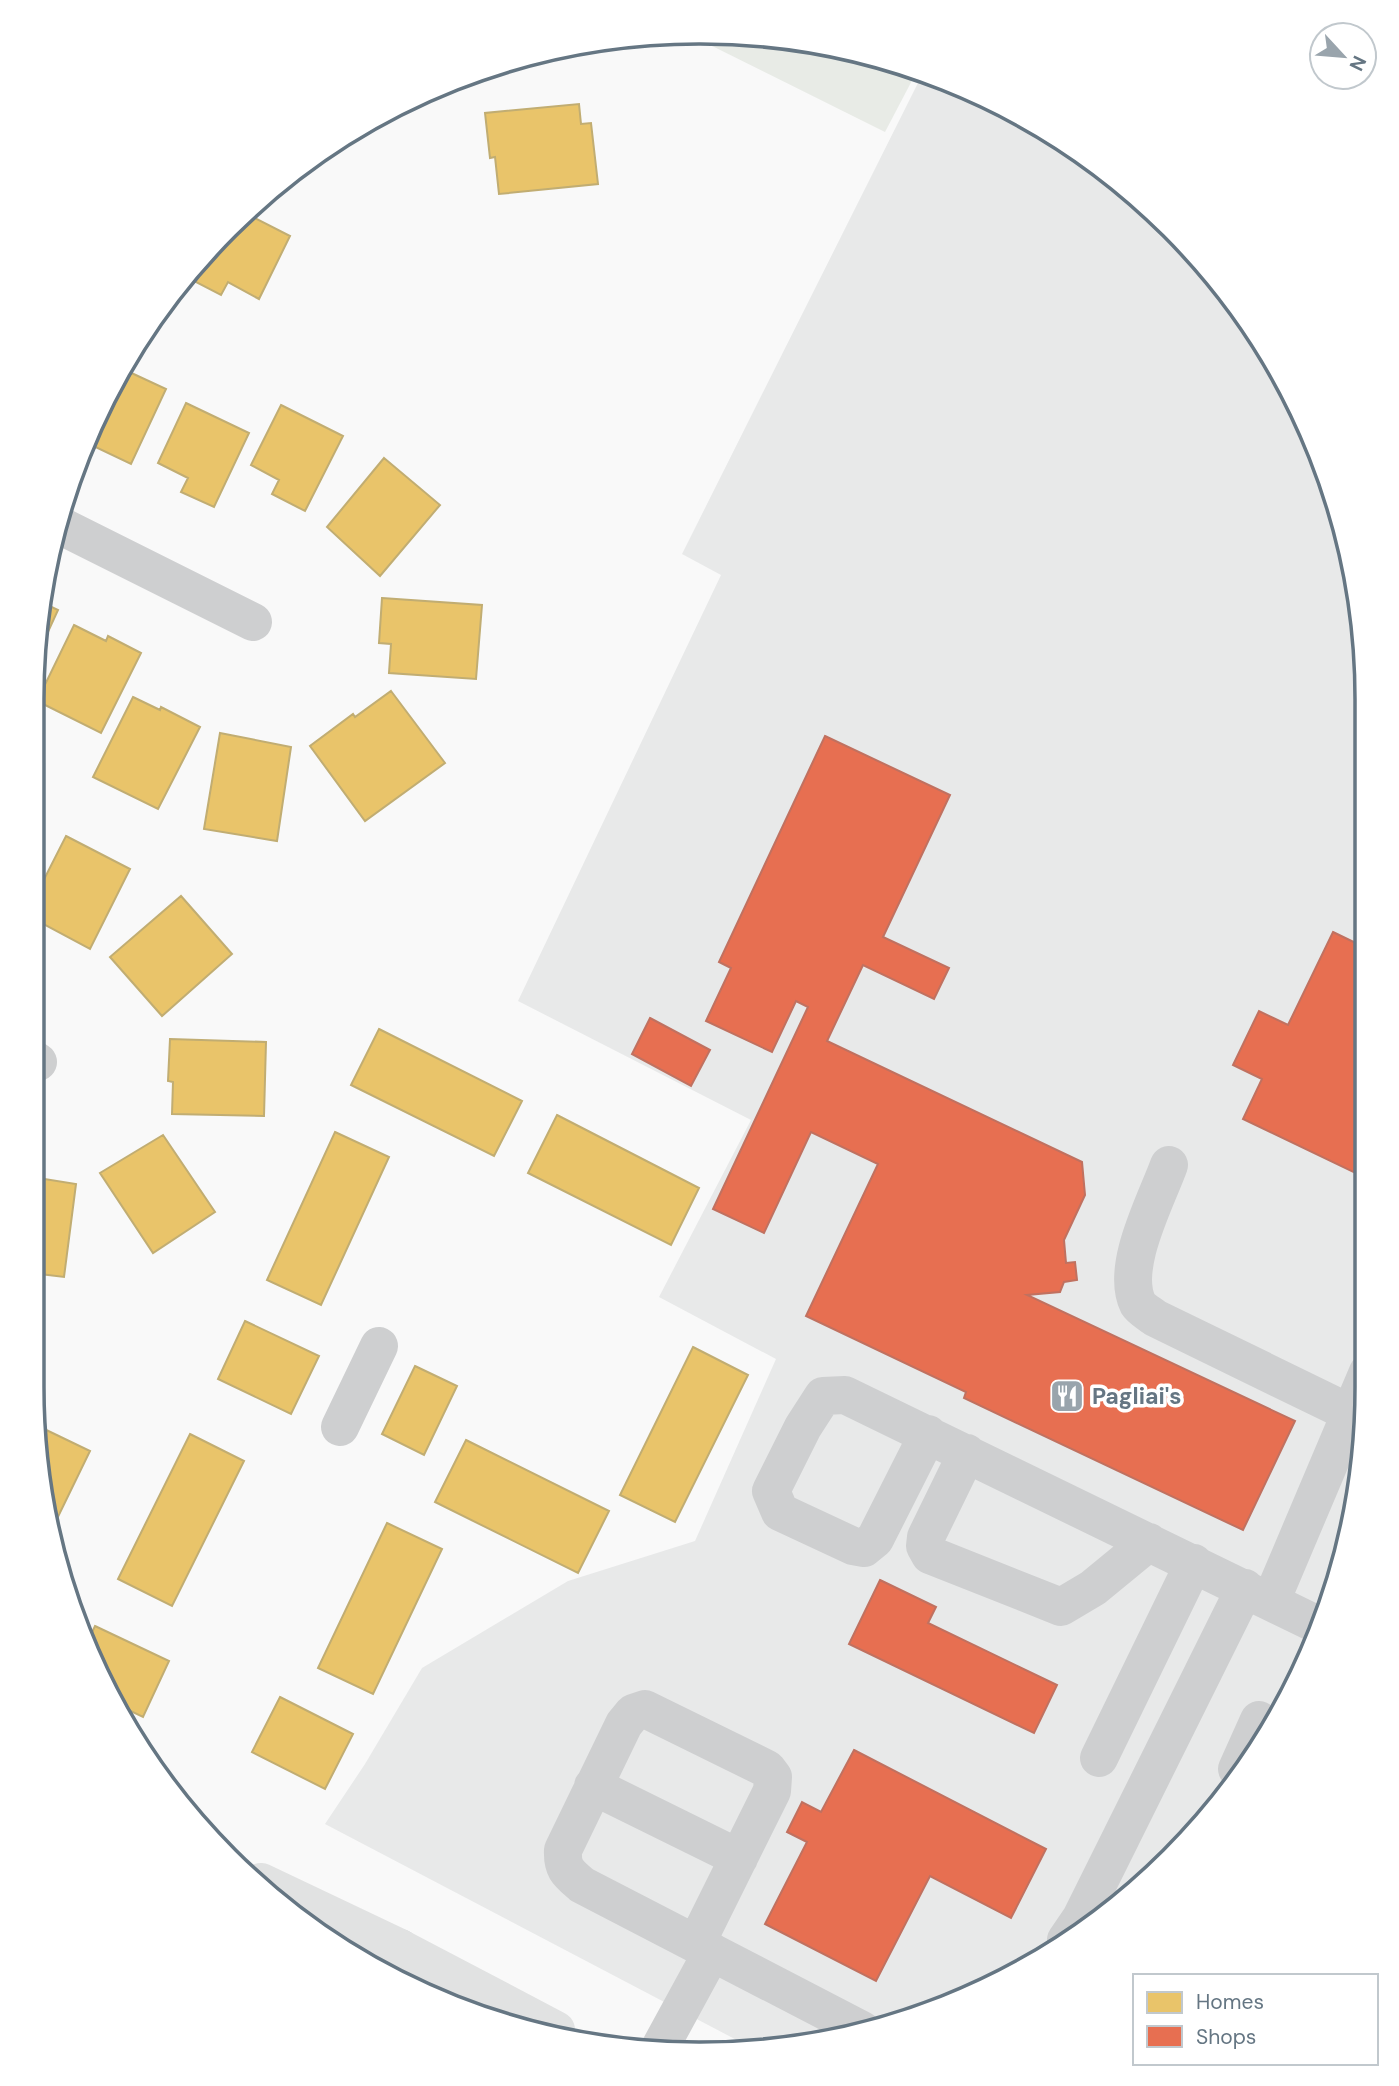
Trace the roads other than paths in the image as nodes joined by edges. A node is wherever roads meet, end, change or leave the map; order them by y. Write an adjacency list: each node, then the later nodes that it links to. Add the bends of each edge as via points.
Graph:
1 (66, 529): 2 (street)
2 (253, 622)
3 (1169, 1165): 6 (street, via 1136,1253 1133,1284 1139,1306)
4 (379, 1346): 7 (street)
5 (1355, 1402): 6 (street)
6 (1350, 1413): 12 (street)
7 (340, 1427)
8 (928, 1434): 9 (street)
9 (967, 1453): 10 (street); 10 (street, via 926,1537 930,1555 1061,1607 1093,1588)
10 (1149, 1542): 11 (street)
11 (1194, 1563): 12 (street); 16 (street)
12 (1258, 1595): 13 (street); 20 (street)
13 (1311, 1621)
14 (1259, 1720): 15 (street)
15 (1245, 1750)
16 (1099, 1758)
17 (593, 1786): 18 (street); 18 (street, via 624,1724 633,1713 645,1709 767,1769 773,1777 772,1791); 21 (street, via 563,1850 562,1863 570,1875)
18 (739, 1858): 21 (street)
19 (290, 1899): 22 (main road)
20 (1079, 1922)
21 (704, 1948): 24 (street); 25 (street)
22 (395, 1960): 23 (main road)
23 (537, 2022)
24 (851, 2024)
25 (662, 2041)

